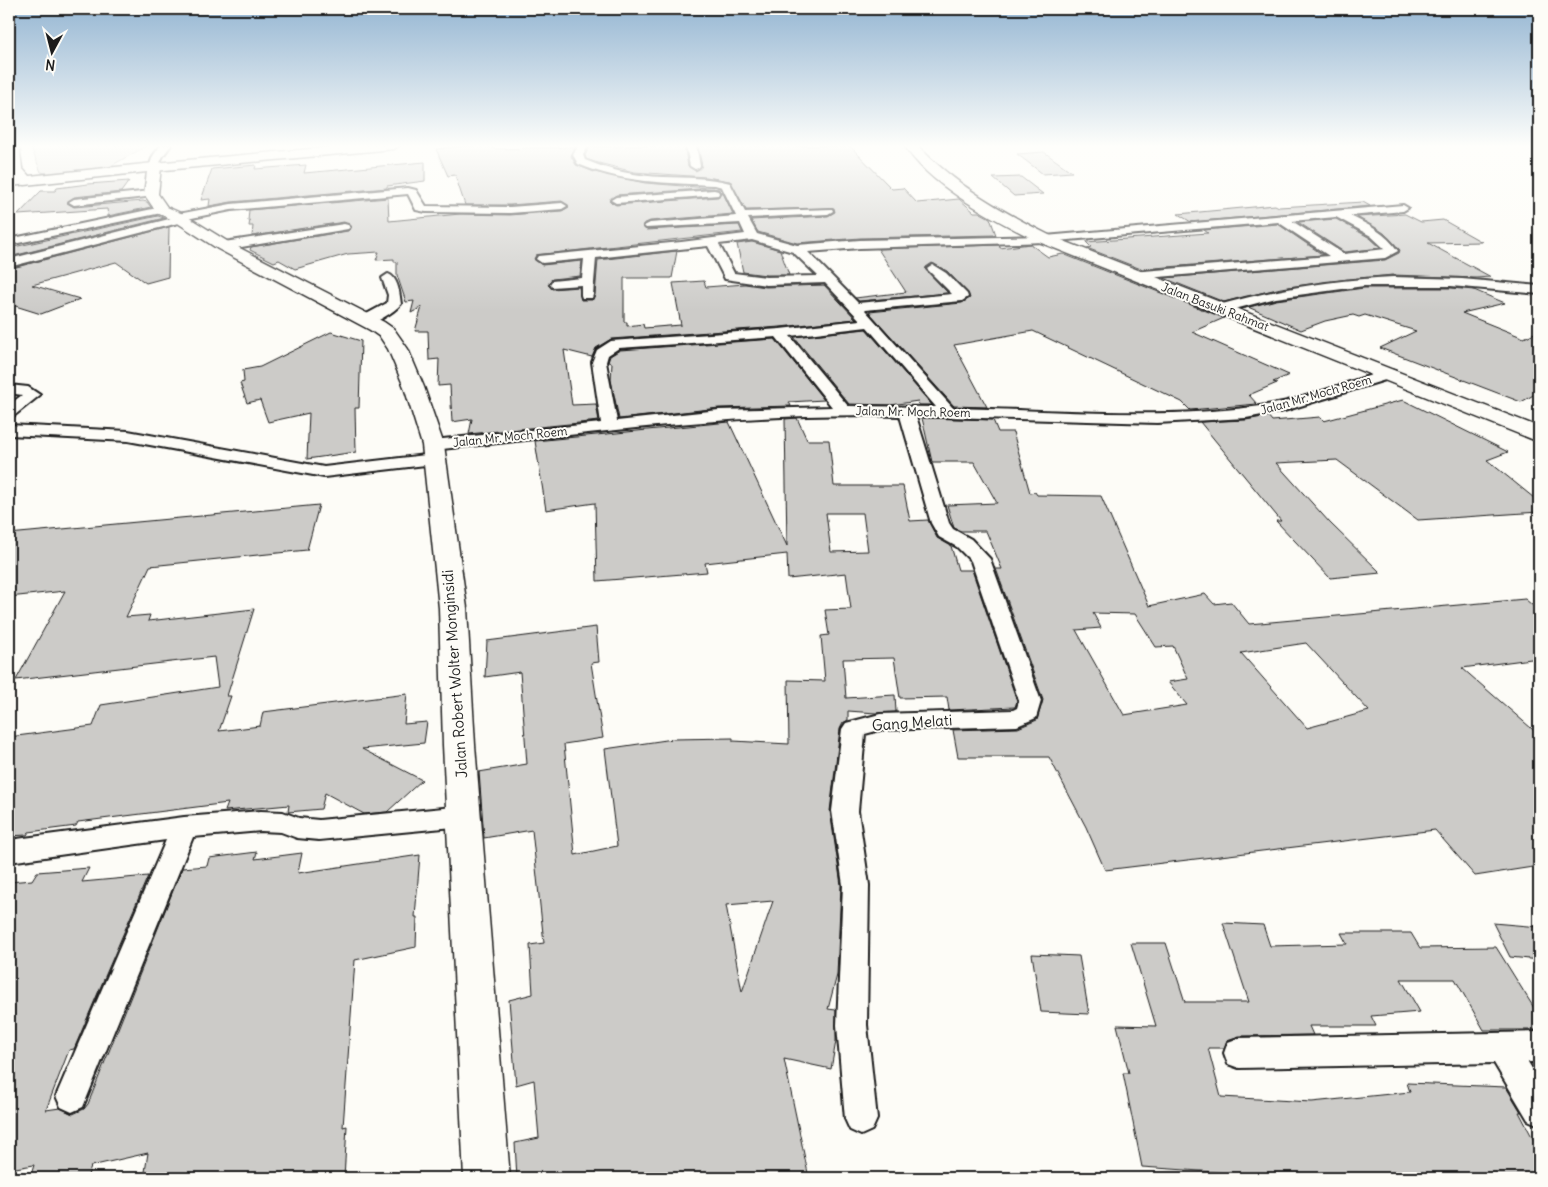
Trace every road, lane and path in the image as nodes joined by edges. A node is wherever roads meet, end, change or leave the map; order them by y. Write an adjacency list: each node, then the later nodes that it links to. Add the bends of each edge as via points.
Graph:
1 (89, 200): 10 (street)
2 (140, 200): 21 (street)
3 (147, 200): 28 (street)
4 (175, 200): 23 (main road, Jalan Robert Wolter Monginsidi)
5 (200, 200): 6 (street, via 231,208)
6 (310, 200)
7 (416, 200): 11 (street, via 420,208 426,209 510,210)
8 (735, 200): 15 (street)
9 (974, 200): 20 (main road, Jalan Basuki Rahmat)
10 (74, 202)
11 (562, 206)
12 (1403, 208): 14 (street)
13 (828, 211): 15 (street)
14 (1338, 214): 16 (street); 26 (street, via 1377,234 1392,251)
15 (742, 217): 17 (street); 19 (street)
16 (1281, 219): 20 (street); 26 (street)
17 (650, 226)
18 (344, 227): 23 (street)
19 (752, 236): 22 (street); 24 (street)
20 (1045, 239): 24 (street); 30 (main road, Jalan Basuki Rahmat)
21 (9, 242)
22 (712, 242): 25 (street); 32 (street, via 729,276 764,280)
23 (224, 246): 39 (main road, Jalan Robert Wolter Monginsidi)
24 (797, 248): 32 (street)
25 (590, 255): 27 (street); 33 (street)
26 (1341, 258): 30 (street)
27 (542, 259)
28 (9, 262)
29 (934, 269): 37 (street, via 947,278 962,297)
30 (1135, 275): 38 (main road, Jalan Basuki Rahmat)
31 (388, 278): 39 (street, via 394,304)
32 (828, 279): 37 (street)
33 (588, 281): 34 (street); 36 (street)
34 (556, 284)
35 (1539, 290): 38 (street, via 1452,282 1382,281 1279,294)
36 (587, 295)
37 (855, 307): 40 (street)
38 (1220, 309): 42 (main road, Jalan Basuki Rahmat)
39 (366, 320): 51 (main road, Jalan Robert Wolter Monginsidi, via 387,333 398,349 414,387)
40 (870, 323): 41 (street); 46 (street)
41 (780, 333): 44 (street); 48 (street, via 616,344 606,349 599,362)
42 (1390, 374): 46 (street, Jalan Mr. Moch Roem, via 1278,408 1246,413 1157,418); 50 (main road, Jalan Basuki Rahmat)
43 (9, 389): 47 (street, via 23,390 32,395)
44 (844, 411): 45 (street, Jalan Mr. Moch Roem); 48 (street, Jalan Mr. Moch Roem, via 719,415)
45 (907, 411): 46 (street, Jalan Mr. Moch Roem); 60 (street, Gang Melati, via 940,523 946,533 964,543 980,559 1030,701 1028,712 1017,718 880,722 854,729 845,811 856,886 852,1025)
46 (948, 411)
47 (9, 412)
48 (610, 426): 51 (street, Jalan Mr. Moch Roem)
49 (9, 430): 51 (street, Jalan Mr. Moch Roem, via 128,436 324,472)
50 (1539, 434)
51 (434, 452): 52 (main road, Jalan Robert Wolter Monginsidi, via 453,608)
52 (464, 816): 53 (street, via 318,830 270,821); 61 (main road, Jalan Robert Wolter Monginsidi)
53 (184, 827): 54 (street); 58 (street)
54 (9, 851)
55 (1539, 1047): 56 (street)
56 (1502, 1048): 57 (street); 59 (street)
57 (1239, 1053)
58 (72, 1096)
59 (1539, 1109)
60 (862, 1120)
61 (487, 1178)

